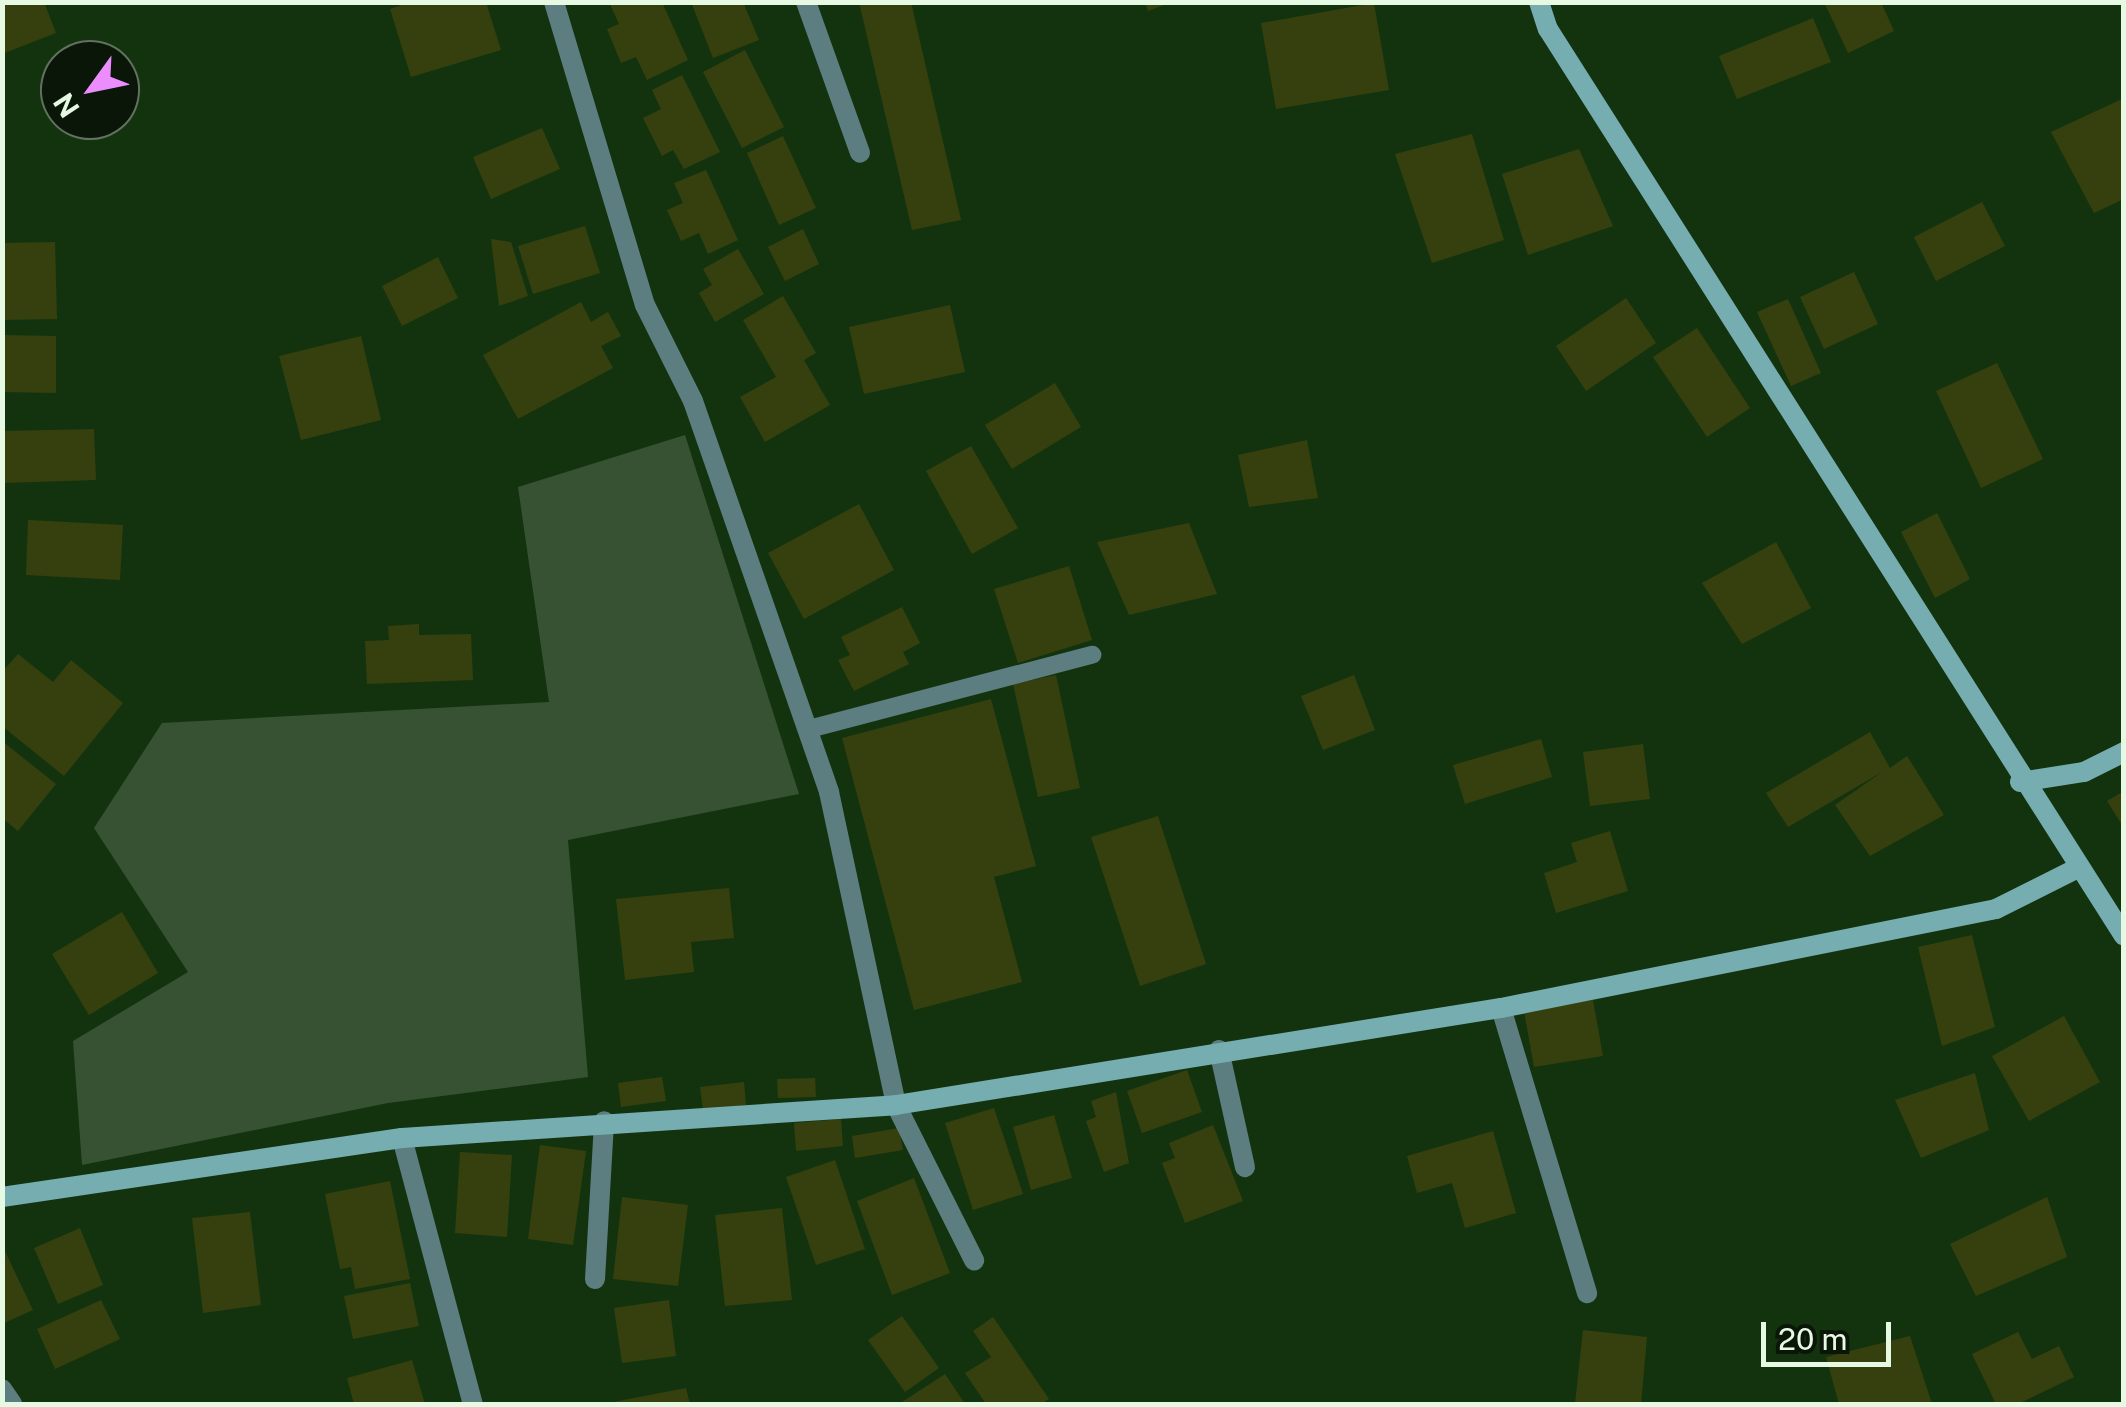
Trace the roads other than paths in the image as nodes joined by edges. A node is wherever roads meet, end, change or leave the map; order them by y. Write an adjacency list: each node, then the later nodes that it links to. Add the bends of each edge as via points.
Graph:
1 (554, 2): 6 (street, via 645,305 693,401)
2 (806, 2): 4 (street)
3 (1540, 2): 8 (street, via 1548,29)
4 (860, 154)
5 (1092, 655): 6 (lane)
6 (808, 728): 13 (street)
7 (2124, 752): 8 (street, via 2084,772)
8 (2020, 782): 9 (street)
9 (2074, 870): 10 (street); 11 (street, via 1996,909)
10 (2124, 936)
11 (1501, 1008): 12 (street); 20 (street)
12 (1219, 1050): 13 (street); 16 (street)
13 (896, 1105): 14 (street); 18 (street)
14 (604, 1121): 15 (street); 19 (street)
15 (402, 1138): 17 (street); 23 (street)
16 (1246, 1167)
17 (2, 1197)
18 (974, 1260)
19 (596, 1279)
20 (1587, 1293)
21 (2, 1389): 22 (street)
22 (12, 1404)
23 (473, 1404)

